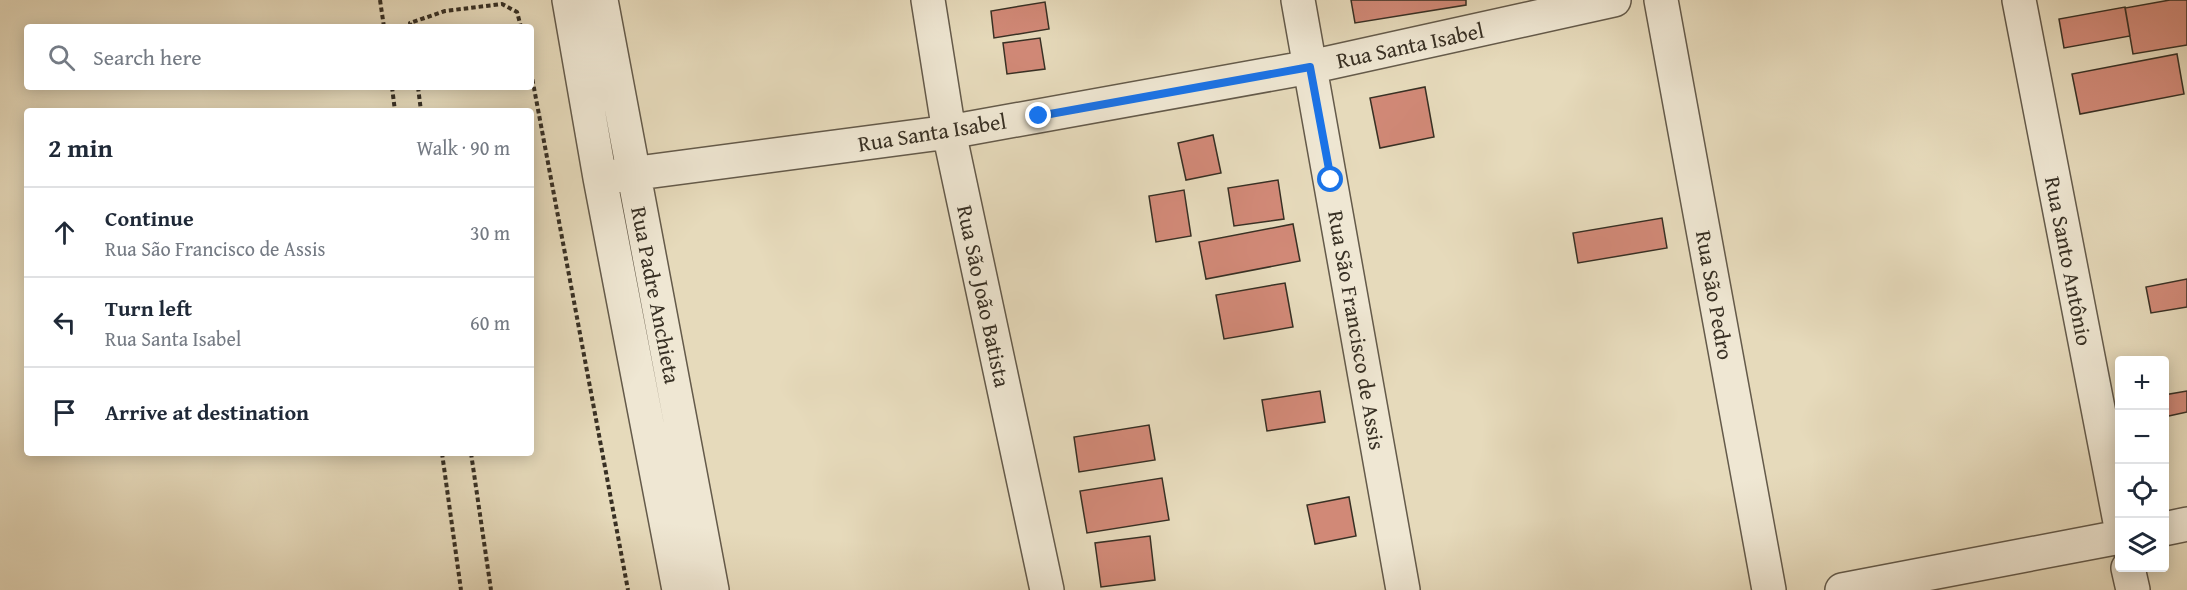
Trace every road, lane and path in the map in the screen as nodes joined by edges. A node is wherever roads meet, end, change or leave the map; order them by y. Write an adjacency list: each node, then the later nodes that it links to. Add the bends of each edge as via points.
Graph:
1 (380, 0): 9 (path)
2 (569, 0): 20 (street, Rua Padre Anchieta)
3 (601, 0): 19 (street, Rua Padre Anchieta)
4 (928, 0): 18 (street, Rua São João Batista)
5 (1298, 0): 12 (street, Rua São Francisco de Assis)
6 (1614, 0): 12 (street, Rua Santa Isabel)
7 (1661, 0): 35 (street, Rua São Pedro)
8 (2019, 0): 23 (street, Rua Santo Antônio)
9 (384, 24)
10 (411, 24): 11 (path, via 445,11 502,4 517,12)
11 (520, 24)
12 (1310, 67): 18 (street, Rua Santa Isabel); 34 (street, Rua São Francisco de Assis)
13 (534, 88): 30 (path)
14 (392, 90): 16 (path)
15 (418, 90): 17 (path)
16 (395, 108)
17 (422, 108)
18 (949, 132): 19 (street, Rua Santa Isabel); 33 (street, Rua São João Batista)
19 (633, 173): 20 (street, Rua Santa Isabel); 32 (street, Rua Padre Anchieta)
20 (600, 178): 31 (street, Rua Padre Anchieta)
21 (442, 456): 28 (path)
22 (471, 456): 29 (path)
23 (2119, 518)
24 (2187, 524): 25 (street)
25 (2169, 528)
26 (2115, 538): 36 (street)
27 (2129, 572): 37 (street)
28 (461, 590)
29 (491, 590)
30 (628, 590)
31 (679, 590)
32 (712, 590)
33 (1047, 590)
34 (1403, 590)
35 (1768, 590)
36 (1842, 590)
37 (2133, 590)

